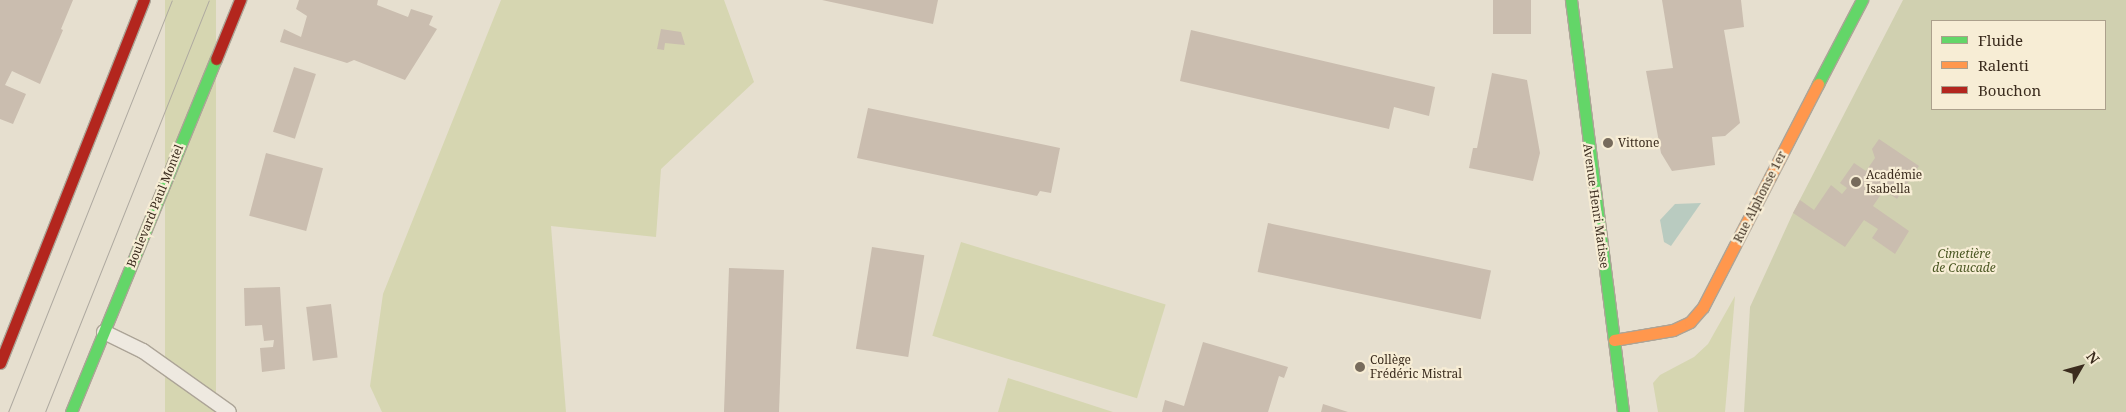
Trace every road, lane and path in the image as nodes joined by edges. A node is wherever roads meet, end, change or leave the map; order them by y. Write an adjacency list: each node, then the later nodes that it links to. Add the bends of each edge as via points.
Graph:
1 (144, 0): 7 (street)
2 (240, 0): 5 (street, Boulevard Paul Montel)
3 (1571, 0): 6 (street, Avenue Henri Matisse)
4 (1862, 0): 6 (street, Rue Alphonse 1er, via 1703,306 1690,322 1673,330)
5 (104, 332): 8 (street, Boulevard Paul Montel); 9 (lane, via 138,348)
6 (1614, 340): 10 (street, Avenue Henri Matisse)
7 (0, 363)
8 (71, 412)
9 (229, 412)
10 (1623, 412)

